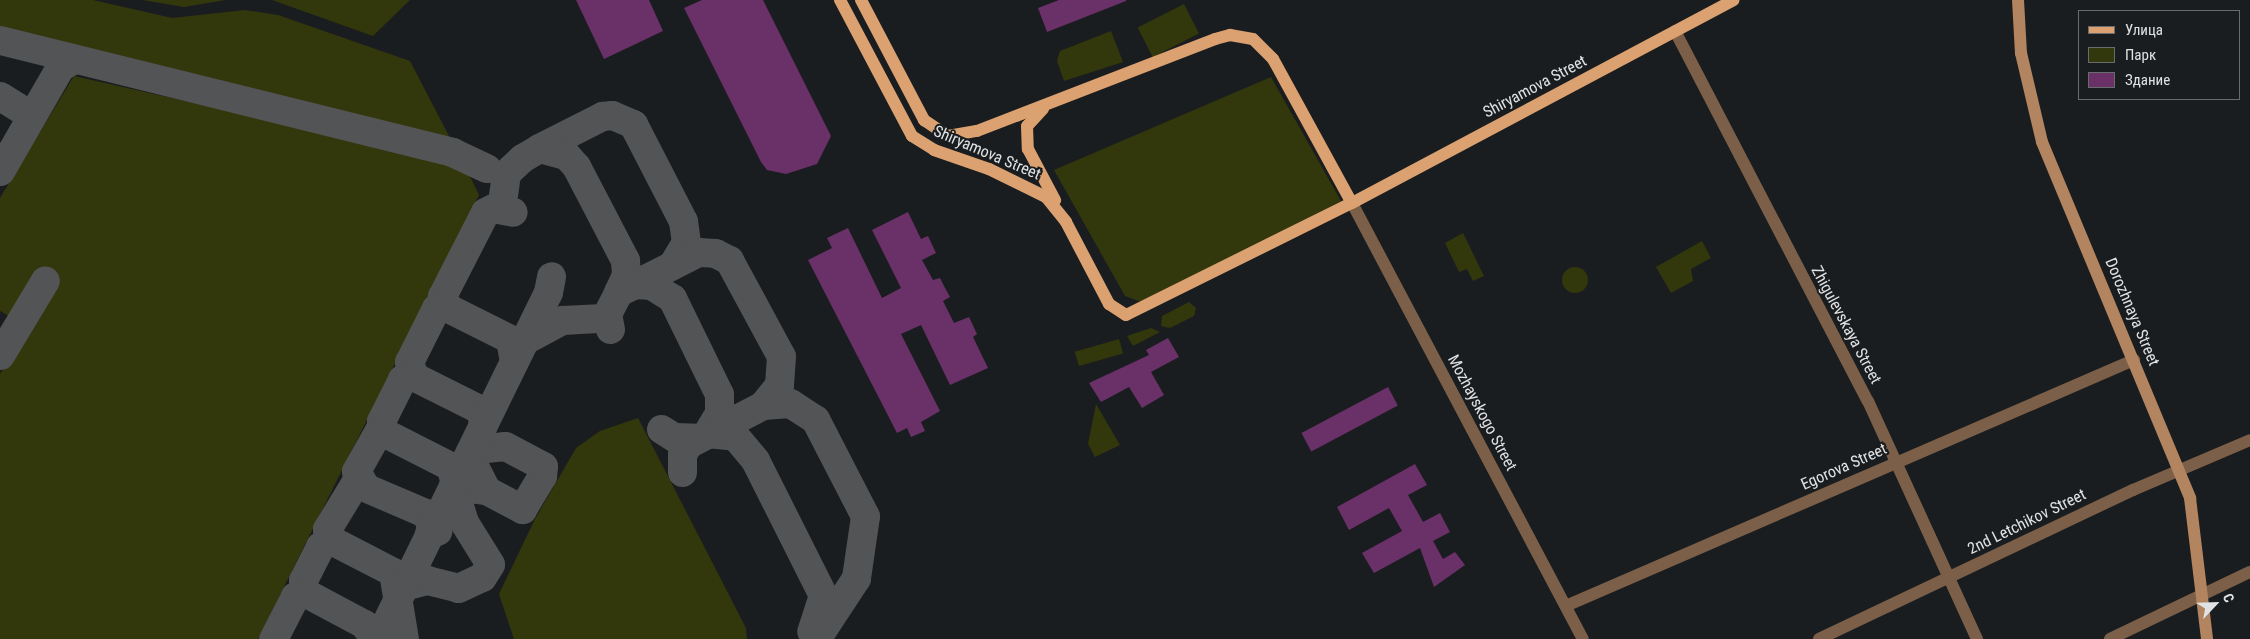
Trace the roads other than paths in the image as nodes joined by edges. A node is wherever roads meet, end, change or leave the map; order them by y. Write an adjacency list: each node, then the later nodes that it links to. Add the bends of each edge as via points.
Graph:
1 (840, 0): 8 (main road, Shiryamova Street, via 912,136 945,155 1039,191)
2 (861, 0): 6 (main road, Shiryamova Street, via 924,120 938,132 962,135)
3 (1733, 0): 5 (main road, Shiryamova Street)
4 (2018, 0): 9 (main road, Dorozhnaya Street, via 2027,89 2042,142)
5 (1675, 31): 7 (main road, Shiryamova Street); 11 (street, Zhigulevskaya Street)
6 (1055, 101): 7 (main road, Shiryamova Street, via 1215,40 1242,36 1264,47 1273,59); 8 (main road, via 1032,117 1027,126 1028,149)
7 (1352, 203): 8 (main road, Shiryamova Street, via 1126,315 1109,304); 16 (street, Mozhayskogo Street)
8 (1066, 222)
9 (2134, 360): 11 (street, Egorova Street); 12 (main road, Dorozhnaya Street)
10 (2250, 440): 12 (street, 2nd Letchikov Street)
11 (1896, 462): 14 (street, Zhigulevskaya Street); 16 (street, Egorova Street)
12 (2181, 469): 14 (street, 2nd Letchikov Street); 15 (main road, Dorozhnaya Street, via 2197,528)
13 (2250, 572): 15 (street)
14 (1946, 579): 18 (street, 2nd Letchikov Street); 19 (street, Zhigulevskaya Street)
15 (2203, 594): 20 (street); 21 (main road, Dorozhnaya Street)
16 (1568, 605): 17 (street, Mozhayskogo Street)
17 (1583, 639)
18 (1819, 639)
19 (1977, 639)
20 (2110, 639)
21 (2207, 639)

